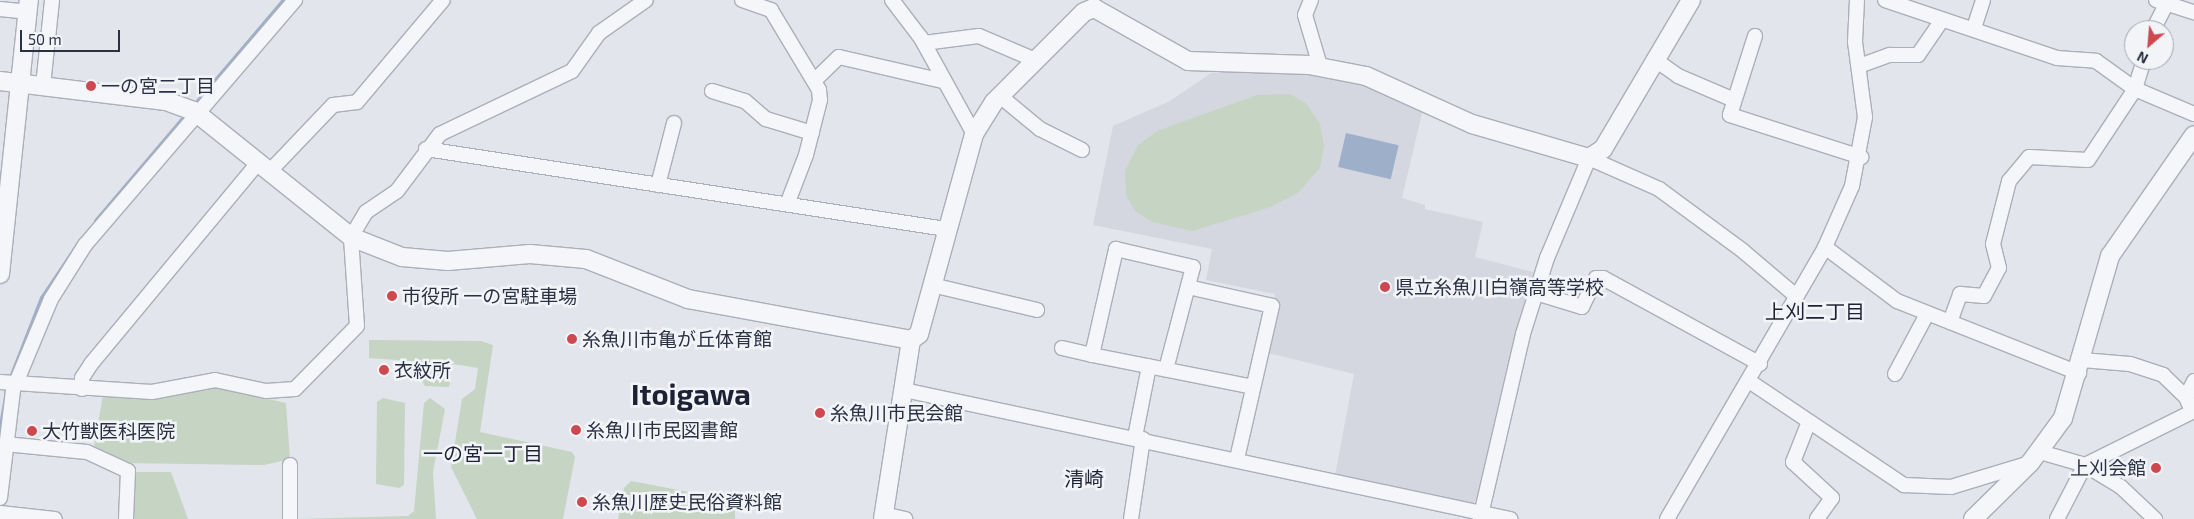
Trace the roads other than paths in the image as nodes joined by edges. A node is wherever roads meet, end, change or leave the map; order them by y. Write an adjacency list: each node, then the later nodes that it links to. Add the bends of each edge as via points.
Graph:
1 (52, 0): 31 (street)
2 (443, 0): 46 (street, via 357,102 333,104)
3 (646, 0): 42 (street, via 599,33 572,71 440,134)
4 (742, 0): 27 (street, via 771,10)
5 (892, 0): 21 (street)
6 (1311, 0): 24 (street, via 1305,15)
7 (1691, 0): 22 (street)
8 (1857, 0): 25 (street, via 1854,42)
9 (1885, 0): 17 (street)
10 (1984, 0): 19 (street)
11 (2163, 1): 16 (street); 18 (street)
12 (290, 2): 36 (street)
13 (1095, 4): 23 (street); 24 (street, via 1188,61)
14 (28, 6): 15 (street); 30 (street)
15 (0, 9)
16 (2194, 12)
17 (1942, 20): 19 (street); 25 (street, via 1918,55 1890,55)
18 (2156, 20)
19 (1974, 28): 32 (street, via 2056,58 2096,61)
20 (1755, 36): 35 (street)
21 (924, 43): 23 (street, via 979,36); 29 (street)
22 (1654, 59): 35 (street, via 1678,76); 44 (street, via 1603,149)
23 (1035, 60): 34 (street)
24 (1320, 66): 44 (street, via 1388,82 1472,124)
25 (1859, 66): 45 (street, via 1866,117)
26 (2141, 70): 32 (street)
27 (815, 80): 29 (street, via 839,57); 39 (street, via 820,100)
28 (0, 81): 30 (street)
29 (943, 81): 40 (street)
30 (20, 83): 31 (street); 52 (street)
31 (43, 86): 36 (street, via 166,101)
32 (2135, 89): 37 (street); 59 (street, via 2088,160 2029,157 2009,181 1993,244 2000,268 1984,296 1960,294)
33 (712, 91): 39 (street, via 745,101 766,119)
34 (1000, 96): 40 (street); 43 (street, via 1040,129)
35 (1734, 100): 45 (street, via 1730,115)
36 (200, 114): 46 (street); 70 (street, via 64,275)
37 (2194, 114)
38 (674, 123): 47 (street)
39 (812, 134): 48 (street)
40 (974, 134): 49 (street)
41 (2194, 135): 65 (street, via 2110,256 2101,277)
42 (426, 149): 47 (street); 50 (street, via 407,180 366,212)
43 (1082, 150)
44 (1589, 158): 55 (street); 56 (street, via 1658,190 1743,251)
45 (1861, 158): 51 (street)
46 (264, 166): 50 (street); 72 (street, via 91,364 82,378)
47 (658, 185): 48 (street)
48 (788, 202): 49 (street)
49 (946, 228): 53 (street)
50 (352, 237): 60 (street, via 380,250 424,260 530,254 586,259 688,299); 72 (street, via 357,326 295,389 266,391 215,380 152,392)
51 (1826, 246): 56 (street); 58 (street, via 1897,301)
52 (0, 274)
53 (932, 285): 57 (street); 60 (street, via 919,334)
54 (1188, 286): 62 (street, via 1193,267 1116,249); 66 (street); 71 (street, via 1272,306)
55 (1536, 293): 63 (street, via 1582,307 1596,278 1603,278); 85 (street, via 1514,368)
56 (1796, 296): 63 (street)
57 (1037, 310)
58 (1927, 314): 59 (street); 67 (street)
59 (1950, 322): 65 (street)
60 (911, 340): 73 (street)
61 (1062, 348): 62 (street)
62 (1092, 354): 64 (street)
63 (1760, 364): 68 (street)
64 (1150, 366): 66 (street); 77 (street)
65 (2081, 366): 74 (street, via 2146,368 2163,375); 79 (street, via 2063,418)
66 (1166, 369): 71 (street)
67 (1895, 374)
68 (1749, 381): 76 (street); 93 (street)
69 (2194, 381): 74 (street)
70 (10, 383): 72 (street); 78 (street)
71 (1253, 388): 80 (street)
72 (82, 389)
73 (904, 390): 77 (street); 86 (street)
74 (2186, 397): 75 (street)
75 (2193, 411): 82 (street)
76 (1808, 424): 79 (street, via 1904,485 1951,487); 94 (street, via 1793,462 1832,498)
77 (1139, 438): 80 (street); 91 (street)
78 (5, 444): 83 (street); 88 (street, via 86,452 128,471)
79 (2035, 457): 82 (street); 95 (street)
80 (1237, 459): 85 (street)
81 (290, 465): 89 (street)
82 (2085, 465): 96 (street); 97 (street, via 2121,487)
83 (0, 498)
84 (0, 513): 87 (street)
85 (1481, 515): 92 (street)
86 (883, 517): 90 (street)
87 (55, 519)
88 (126, 519)
89 (290, 519)
90 (905, 519)
91 (1131, 519)
92 (1510, 519)
93 (1667, 519)
94 (1816, 519)
95 (1974, 519)
96 (2057, 519)
97 (2155, 519)

